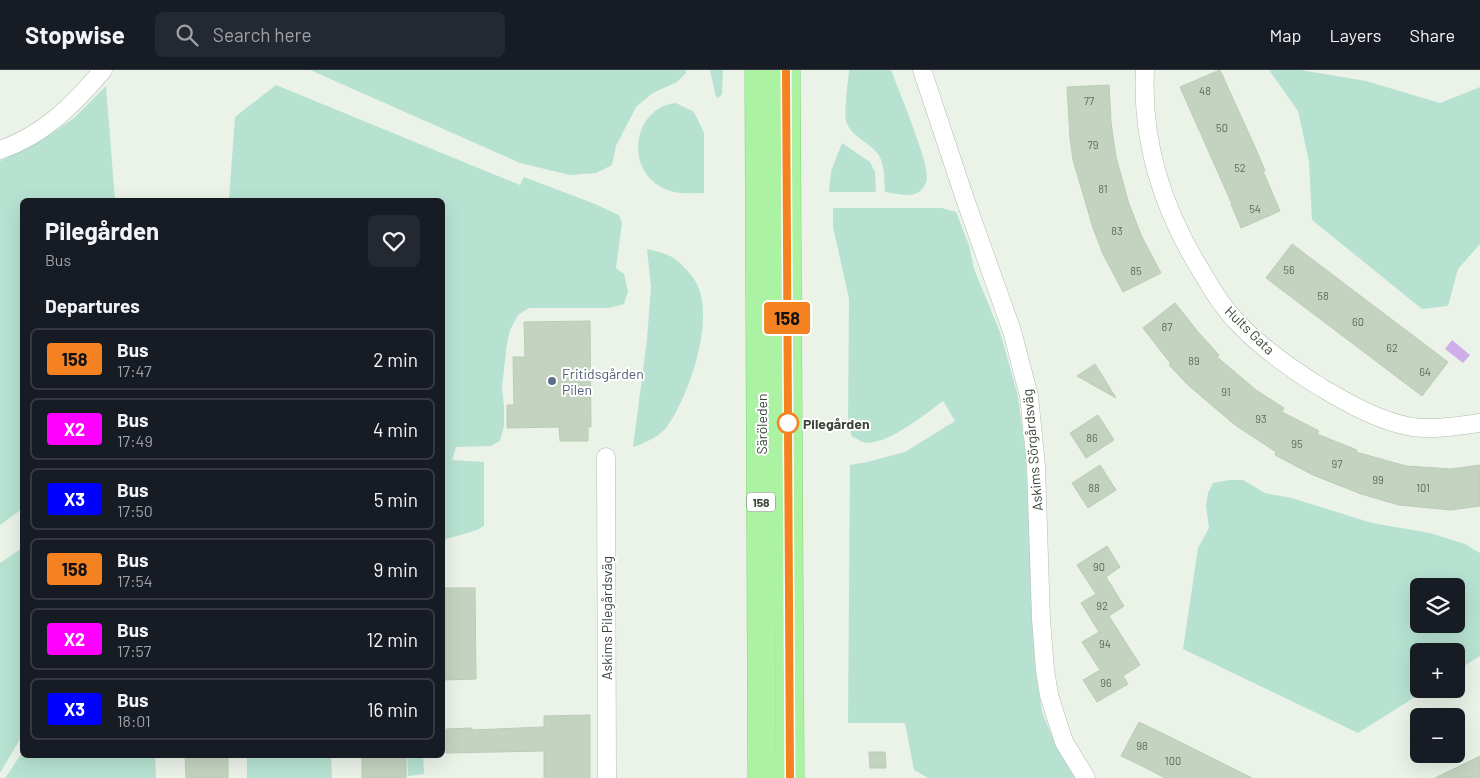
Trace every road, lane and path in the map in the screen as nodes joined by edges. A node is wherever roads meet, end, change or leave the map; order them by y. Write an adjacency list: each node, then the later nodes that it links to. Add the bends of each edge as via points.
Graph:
1 (103, 70): 6 (street, via 53,122)
2 (759, 70): 10 (main road, Säröleden / 158)
3 (786, 70): 11 (main road, Säröleden / 158)
4 (922, 70): 12 (street, Askims Sörgårdsväg, via 1004,306 1027,388 1036,466 1045,670 1049,695 1064,742)
5 (1145, 70): 7 (street, Hults Gata, via 1145,118 1154,170 1164,199 1195,262 1218,300 1238,323 1263,347 1306,378 1371,415 1397,424 1424,428)
6 (0, 150)
7 (1480, 423)
8 (606, 457): 9 (street, Askims Pilegårdsväg)
9 (607, 778)
10 (762, 778)
11 (790, 778)
12 (1086, 778)

